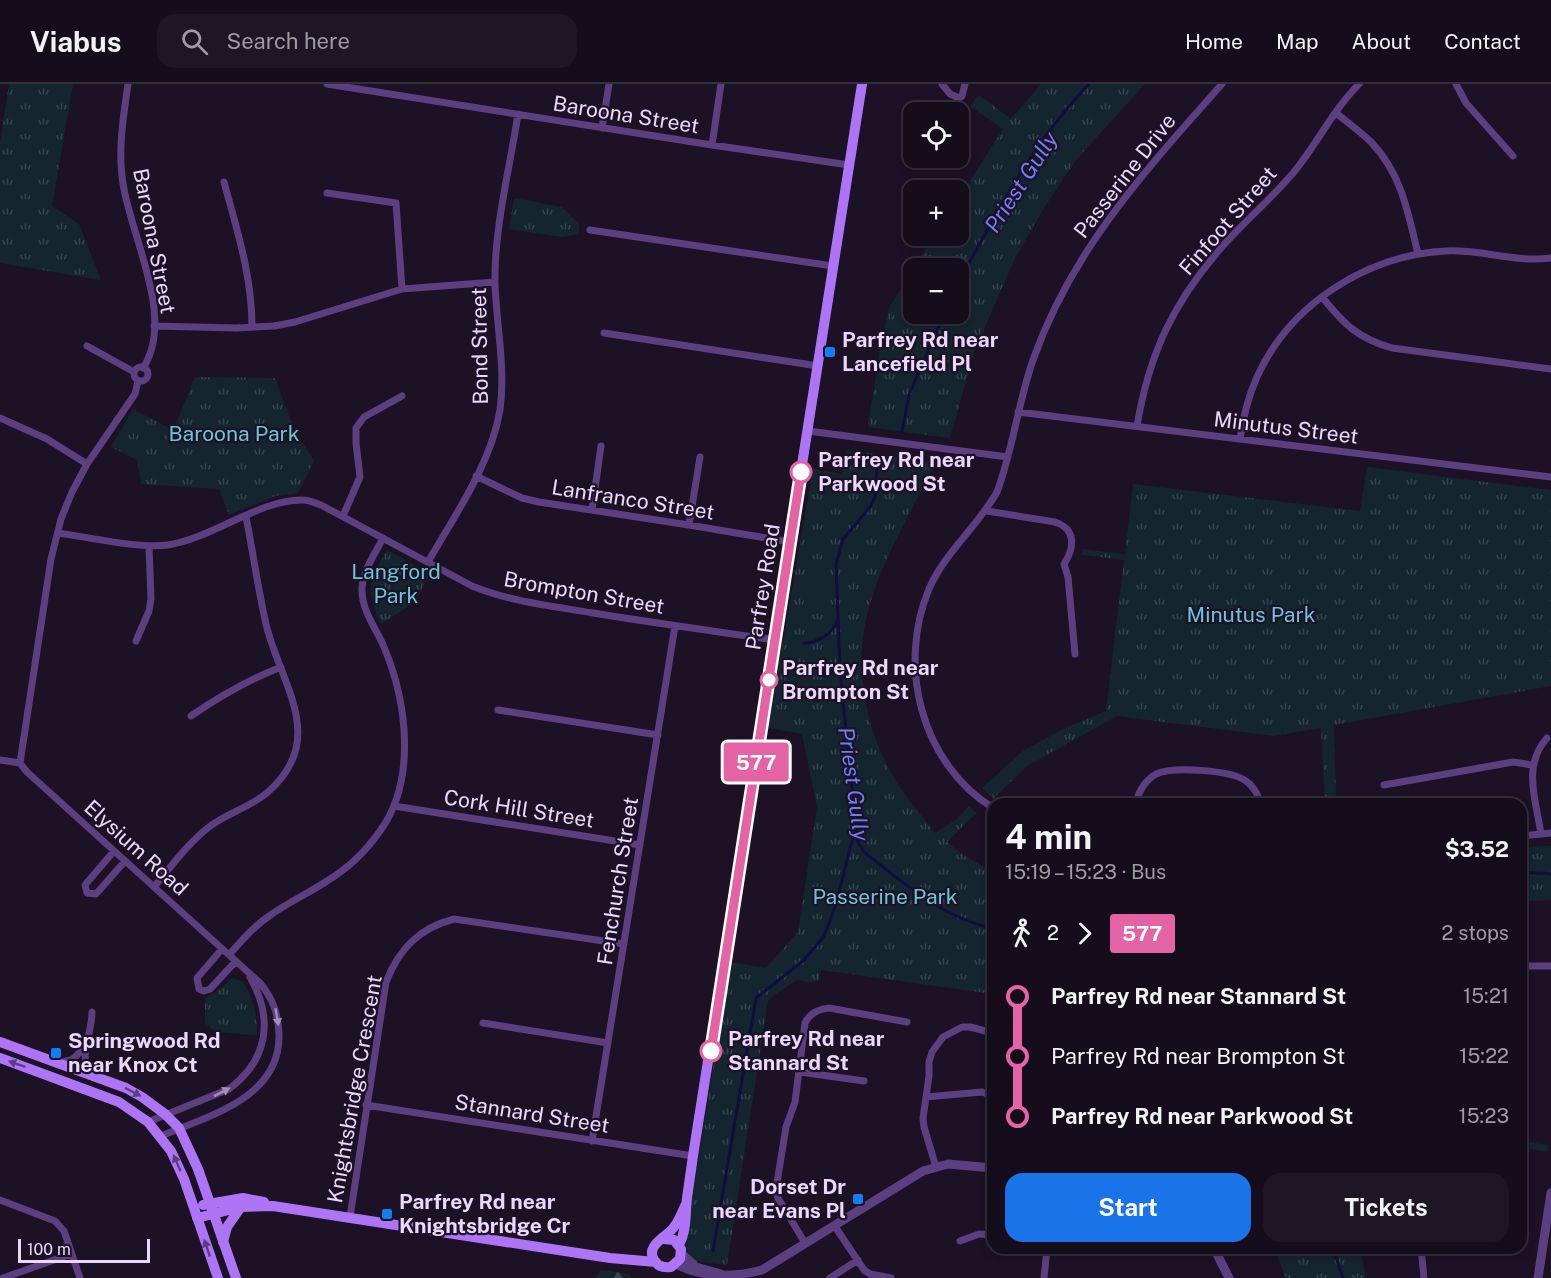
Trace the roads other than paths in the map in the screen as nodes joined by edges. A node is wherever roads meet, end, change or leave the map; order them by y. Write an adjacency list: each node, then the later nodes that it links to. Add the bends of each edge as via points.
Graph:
1 (128, 84): 26 (street, Baroona Street, via 121,146 123,189 152,295)
2 (327, 84): 12 (street, Baroona Street)
3 (609, 84): 13 (street)
4 (721, 84): 14 (street)
5 (862, 84): 16 (main road, Parfrey Road)
6 (942, 84): 7 (street, via 959,98)
7 (965, 84)
8 (1222, 84): 36 (street, Passerine Drive, via 1119,203 1074,270 1033,360)
9 (1359, 84): 11 (street, Finfoot Street)
10 (1456, 84): 15 (street, via 1466,103)
11 (1336, 113): 20 (street, via 1371,143 1391,169 1406,202); 38 (street, Finfoot Street, via 1293,172 1221,248 1173,314 1149,368)
12 (518, 114): 13 (street, Baroona Street); 23 (street, Bond Street)
13 (602, 128): 14 (street, Baroona Street)
14 (711, 145): 16 (street, Baroona Street)
15 (1513, 156)
16 (849, 165): 22 (main road, Parfrey Road)
17 (224, 182): 27 (street, via 247,264)
18 (327, 193): 24 (street, via 396,203)
19 (590, 230): 22 (street)
20 (1418, 254): 21 (street, via 1472,250); 25 (street, via 1366,269)
21 (1551, 258)
22 (833, 266): 30 (main road, Parfrey Road)
23 (495, 282): 24 (street); 45 (street, Bond Street, via 500,410)
24 (402, 289): 27 (street, via 295,322)
25 (1322, 297): 32 (street, via 1340,320 1371,342); 40 (street, via 1285,334 1258,375)
26 (154, 326): 27 (street); 31 (street, Baroona Street, via 151,355)
27 (252, 327)
28 (604, 333): 30 (street)
29 (87, 346): 33 (street)
30 (818, 366): 39 (main road, Parfrey Road)
31 (143, 368): 33 (street); 34 (street, Baroona Street, via 147,378)
32 (1551, 369)
33 (134, 372): 34 (street)
34 (138, 381): 44 (street, Baroona Street, via 135,394)
35 (402, 396): 49 (street, via 364,417 356,428 360,477)
36 (1018, 412): 38 (street, Minutus Street); 43 (street, Passerine Drive)
37 (0, 418): 44 (street, via 47,439)
38 (1137, 426): 40 (street, Minutus Street)
39 (808, 431): 43 (street); 54 (main road, Parfrey Road)
40 (1240, 439): 46 (street, Minutus Street)
41 (602, 446): 47 (street)
42 (700, 457): 51 (street)
43 (1008, 457): 48 (street, Passerine Drive)
44 (87, 464): 52 (street, Baroona Street)
45 (476, 476): 47 (street, Lanfranco Street, via 522,498); 56 (street, Bond Street)
46 (1551, 477)
47 (591, 510): 51 (street, Lanfranco Street)
48 (987, 511): 60 (street, via 1064,525 1070,531 1070,552 1064,564); 72 (street, Passerine Drive, via 946,558 929,588 914,650 915,686 933,741 962,783)
49 (343, 516): 50 (street, Brompton Street, via 306,500 276,504); 53 (street, Brompton Street)
50 (246, 517): 55 (street, Brompton Street, via 193,539); 61 (street, via 266,626)
51 (689, 525): 54 (street, Lanfranco Street)
52 (58, 533): 55 (street, Brompton Street); 67 (street, Baroona Street)
53 (383, 538): 56 (street, Brompton Street); 73 (street, via 364,574 362,590 365,610 396,679 403,713 401,775)
54 (790, 542): 58 (main road, Parfrey Road)
55 (149, 546): 59 (street, via 152,599)
56 (428, 562): 57 (street, Brompton Street, via 496,596)
57 (675, 626): 58 (street, Brompton Street); 64 (street, Fenchurch Street)
58 (775, 640): 108 (main road, Parfrey Road)
59 (136, 641)
60 (1075, 654)
61 (281, 667): 63 (street, via 242,684); 80 (street, via 298,718 296,748 288,768 268,792 210,825)
62 (498, 710): 64 (street)
63 (191, 716)
64 (658, 735): 77 (street, Fenchurch Street)
65 (1547, 738): 68 (street)
66 (0, 760): 67 (street)
67 (20, 763): 78 (street, Elysium Road)
68 (1532, 765): 69 (street, via 1513,762); 75 (street)
69 (1384, 785)
70 (1138, 798): 71 (street, via 1146,782 1156,774 1181,769 1235,775 1247,781)
71 (1259, 798)
72 (987, 804)
73 (394, 806): 77 (street, Cork Hill Street); 83 (street, via 359,855 329,880 272,914)
74 (1551, 833): 75 (street)
75 (1541, 834): 76 (street)
76 (1527, 835)
77 (640, 845): 81 (street, Fenchurch Street)
78 (114, 851): 79 (street, Elysium Road); 79 (street, via 85,885 87,893 96,894)
79 (125, 861): 80 (street, Elysium Road)
80 (154, 887): 82 (street, Elysium Road)
81 (624, 944): 93 (street, Fenchurch Street); 102 (street, Knightsbridge Crescent, via 454,919 426,930 398,956 386,982)
82 (222, 949): 83 (street, Elysium Road); 84 (street, via 197,978 199,989 210,989)
83 (229, 955): 84 (street, Elysium Road)
84 (236, 961): 87 (street, Elysium Road)
85 (1527, 966): 86 (street)
86 (1551, 966)
87 (246, 970): 103 (street, Elysium Road, one-way to 87, via 229,1089 258,1058 264,1018 257,990); 105 (street, Elysium Road, one-way to 105, via 275,1005 279,1038 273,1067 240,1101)
88 (92, 1012): 94 (street)
89 (907, 1022): 97 (street, via 821,1008 806,1023)
90 (483, 1023): 93 (street)
91 (987, 1031): 101 (street, via 962,1027 943,1037 932,1052)
92 (0, 1042): 96 (main road)
93 (608, 1043): 107 (street, Fenchurch Street)
94 (84, 1048): 96 (street, via 73,1059); 98 (street)
95 (0, 1059): 104 (main road, one-way to 95, via 119,1102)
96 (60, 1063): 98 (main road)
97 (800, 1072): 99 (street); 124 (street, via 776,1188 778,1198)
98 (89, 1075): 103 (main road, one-way to 103, via 126,1088)
99 (864, 1081)
100 (987, 1094): 101 (street)
101 (926, 1097): 110 (street, via 924,1127)
102 (366, 1105): 107 (street, Stannard Street); 118 (street, Knightsbridge Crescent)
103 (165, 1114): 104 (street, Elysium Road); 105 (main road)
104 (148, 1122): 106 (main road)
105 (179, 1128): 106 (street, Elysium Road); 116 (main road)
106 (161, 1136): 117 (main road, one-way to 106, via 171,1151)
107 (592, 1141): 108 (street, Stannard Street)
108 (693, 1156): 113 (main road, Parfrey Road)
109 (987, 1166): 110 (street)
110 (936, 1167): 119 (street)
111 (1551, 1193): 131 (street)
112 (0, 1200): 127 (street, via 55,1221 64,1231)
113 (687, 1202): 121 (main road, Parfrey Road); 126 (main road, Parfrey Road)
114 (273, 1206): 115 (main road); 116 (main road, via 243,1198); 118 (main road)
115 (242, 1207): 116 (main road); 123 (main road, via 227,1227)
116 (212, 1208): 117 (main road); 123 (main road)
117 (195, 1213): 139 (main road, one-way to 117)
118 (350, 1217): 132 (main road)
119 (834, 1225): 124 (street); 133 (street)
120 (987, 1234): 122 (street)
121 (664, 1239): 125 (main road); 126 (main road, via 674,1240)
122 (960, 1241)
123 (223, 1242): 140 (main road)
124 (806, 1243): 136 (street, via 762,1270)
125 (653, 1248): 132 (main road); 134 (main road)
126 (680, 1249): 135 (main road); 136 (street, via 696,1267)
127 (71, 1254): 137 (street); 138 (street)
128 (1046, 1254): 143 (street)
129 (1217, 1254): 144 (street)
130 (1422, 1254): 145 (street)
131 (1546, 1254): 146 (street)
132 (622, 1260): 134 (main road)
133 (858, 1260): 141 (street); 142 (street, via 870,1274)
134 (656, 1263): 135 (main road, via 665,1268)
135 (676, 1264): 136 (street, via 696,1275)
136 (727, 1276)
137 (3, 1278)
138 (80, 1278)
139 (218, 1278)
140 (236, 1278)
141 (830, 1278)
142 (891, 1278)
143 (1044, 1278)
144 (1229, 1278)
145 (1424, 1278)
146 (1538, 1278)

